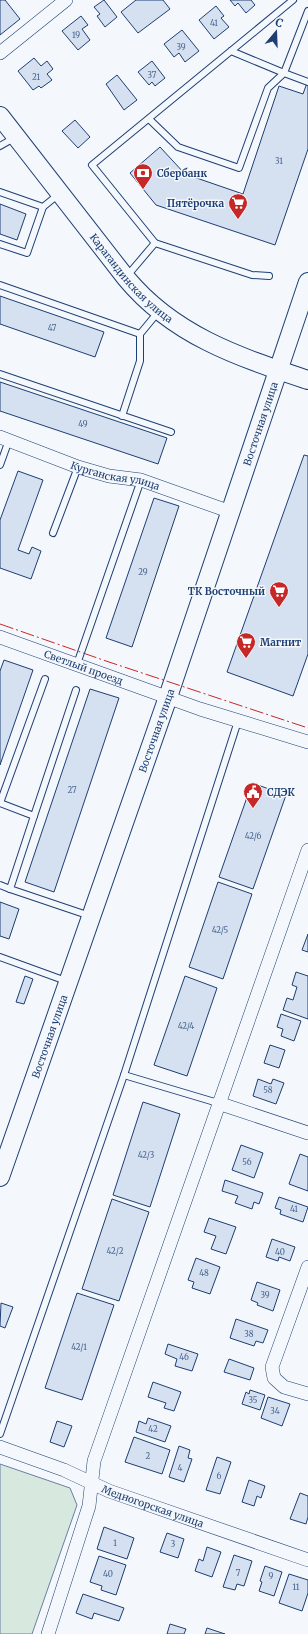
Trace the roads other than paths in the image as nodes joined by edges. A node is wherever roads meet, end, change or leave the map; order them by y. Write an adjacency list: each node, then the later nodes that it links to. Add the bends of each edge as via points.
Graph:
1 (66, 0): 5 (street)
2 (294, 0): 4 (lane)
3 (308, 11): 6 (lane)
4 (231, 51): 6 (lane); 9 (lane)
5 (0, 53)
6 (284, 72): 7 (lane); 9 (lane, via 268,88 239,168 178,147)
7 (308, 82)
8 (0, 116): 10 (main road, Карагандинская улица)
9 (149, 120): 15 (lane, via 92,165)
10 (16, 137): 11 (lane); 13 (main road, Карагандинская улица)
11 (0, 146)
12 (0, 192): 14 (lane)
13 (60, 193): 14 (lane); 18 (main road, Карагандинская улица)
14 (43, 207): 16 (lane, via 27,253)
15 (155, 243): 17 (lane, via 252,275); 18 (lane)
16 (0, 244)
17 (269, 276)
18 (126, 278): 21 (main road, Карагандинская улица)
19 (308, 282): 23 (main road, Восточная улица)
20 (0, 286): 22 (lane)
21 (159, 311): 22 (lane); 23 (main road, Карагандинская улица, via 187,331)
22 (140, 334): 26 (lane, via 140,361)
23 (278, 370): 25 (main road, Карагандинская улица); 32 (main road, Восточная улица)
24 (0, 374): 26 (lane)
25 (308, 380)
26 (122, 416): 27 (lane)
27 (171, 432)
28 (4, 438): 29 (lane); 30 (street, Курганская улица)
29 (0, 466)
30 (78, 467): 31 (street, Курганская улица, via 109,476); 33 (lane)
31 (141, 480): 32 (street, Курганская улица); 35 (lane)
32 (231, 512): 38 (main road, Восточная улица)
33 (53, 533)
34 (0, 637): 35 (street, Светлый проезд)
35 (77, 664): 38 (street, Светлый проезд)
36 (45, 679): 41 (lane)
37 (76, 690): 42 (lane)
38 (168, 697): 39 (street, Светлый проезд); 46 (main road, Восточная улица)
39 (238, 721): 40 (street, Светлый проезд); 49 (lane)
40 (308, 742)
41 (0, 803): 42 (lane)
42 (34, 816): 45 (lane)
43 (308, 850): 50 (street)
44 (0, 885): 45 (lane)
45 (10, 889): 46 (lane)
46 (92, 917): 48 (main road, Восточная улица)
47 (0, 957): 48 (lane)
48 (68, 982): 52 (main road, Восточная улица)
49 (124, 1075): 50 (lane); 55 (lane)
50 (218, 1104): 51 (street); 57 (street, via 94,1460)
51 (308, 1133)
52 (2, 1167)
53 (308, 1268): 54 (street, via 272,1367 274,1378 284,1387)
54 (308, 1394)
55 (0, 1434)
56 (0, 1447): 57 (street, Медногорская улица, via 64,1470)
57 (92, 1484): 58 (street, Медногорская улица); 59 (street, via 89,1506)
58 (308, 1560)
59 (48, 1634)

